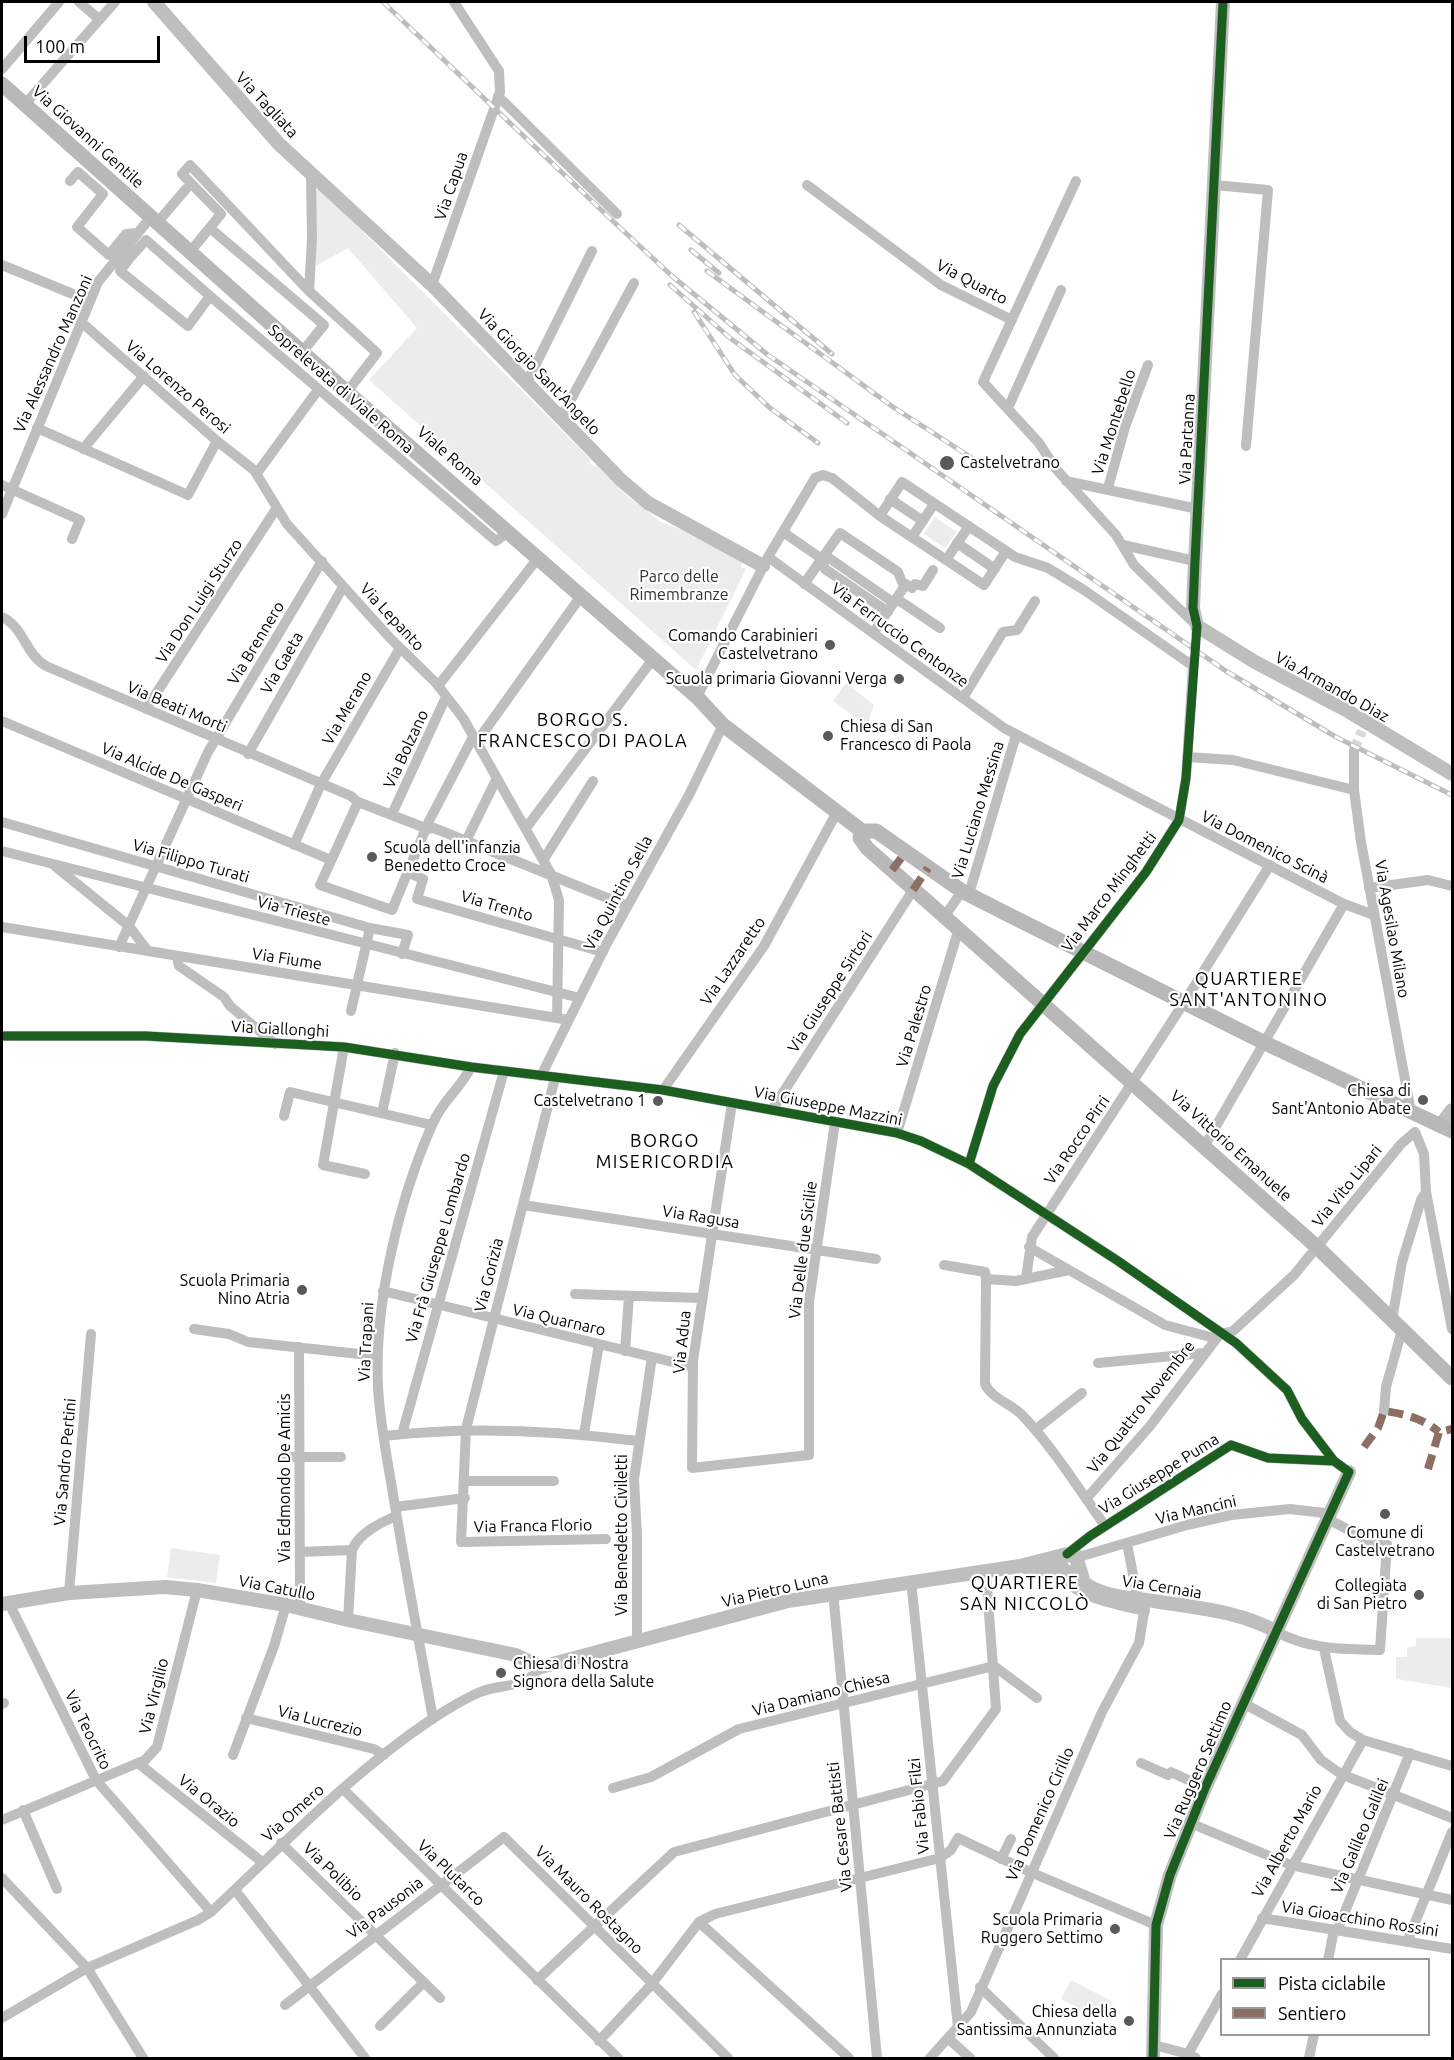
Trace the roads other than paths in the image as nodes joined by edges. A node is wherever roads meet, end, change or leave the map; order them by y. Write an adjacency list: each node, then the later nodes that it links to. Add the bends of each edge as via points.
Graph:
1 (59, 2): 8 (street)
2 (79, 2): 7 (street)
3 (115, 2): 7 (street)
4 (154, 2): 12 (street, Via Tagliata)
5 (454, 2): 10 (street, Via Capua, via 499,71)
6 (1223, 2): 16 (street, Via Partanna)
7 (99, 19): 11 (street)
8 (2, 69)
9 (2, 84): 11 (main road, Via Giovanni Gentile)
10 (498, 96): 18 (street); 27 (street, Via Capua)
11 (25, 104): 19 (main road, Via Giovanni Gentile)
12 (311, 175): 27 (street, Via Giorgio Sant'Angelo); 29 (street)
13 (70, 181): 21 (street, via 78,172 103,194 77,227 109,255 126,234)
14 (1076, 181): 32 (street)
15 (807, 185): 32 (street, Via Quarto, via 941,285)
16 (1214, 185): 44 (street, via 1268,190); 53 (street, Via Partanna)
17 (186, 189): 19 (street, Via Alessandro Manzoni)
18 (617, 214)
19 (154, 220): 21 (street, Via Alessandro Manzoni); 23 (main road, Viale Roma)
20 (210, 228): 23 (street); 29 (street, via 221,214 182,174 190,165); 34 (street, via 324,326)
21 (137, 233): 24 (street, Via Alessandro Manzoni)
22 (592, 251): 37 (street)
23 (190, 252): 34 (main road, Viale Roma)
24 (126, 256): 30 (street, Soprelevata di Viale Roma, via 146,240); 30 (street, via 120,271 188,326); 31 (street, Via Alessandro Manzoni, via 98,282)
25 (2, 265): 31 (street)
26 (634, 284): 41 (street)
27 (432, 285): 37 (street, Via Giorgio Sant'Angelo)
28 (1061, 290): 40 (street)
29 (309, 291): 39 (street, via 377,353)
30 (210, 296): 38 (street, Soprelevata di Viale Roma)
31 (90, 301): 33 (street, Via Alessandro Manzoni)
32 (1012, 320): 40 (street, Via Quarto, via 983,382)
33 (81, 322): 36 (street, Via Lorenzo Perosi); 42 (street, Via Alessandro Manzoni)
34 (302, 352): 39 (main road, Viale Roma)
35 (1148, 365): 49 (street, Via Montebello)
36 (144, 376): 43 (street, Via Lorenzo Perosi); 45 (street)
37 (527, 382): 41 (street, Via Giorgio Sant'Angelo)
38 (318, 390): 46 (street); 58 (street, Soprelevata di Viale Roma, via 496,541)
39 (347, 392): 58 (main road, Viale Roma)
40 (1008, 408): 47 (street, Via Quarto)
41 (562, 416): 69 (street, Via Giorgio Sant'Angelo, via 621,480 648,503)
42 (37, 428): 45 (street); 48 (street, Via Alessandro Manzoni)
43 (217, 441): 45 (street, via 188,495); 46 (street, Via Lorenzo Perosi)
44 (1246, 446)
45 (83, 449)
46 (257, 474): 52 (street, Via Lepanto)
47 (1066, 480): 49 (street, Via Montebello); 63 (street, Via Quarto)
48 (7, 487): 55 (street, Via Alessandro Manzoni); 61 (street, via 80,520)
49 (1108, 488): 53 (street, Via Montebello)
50 (890, 499): 51 (street, via 902,482); 54 (street); 56 (street)
51 (934, 504): 56 (street); 57 (street)
52 (276, 509): 68 (street, Via Lepanto); 89 (street, Via Don Luigi Sturzo)
53 (1198, 509): 70 (street, Via Partanna)
54 (877, 513): 59 (street, via 852,491 823,474 815,478); 60 (street)
55 (2, 514)
56 (923, 521): 60 (street)
57 (969, 526): 62 (street); 64 (street)
58 (508, 532): 65 (main road, Viale Roma)
59 (783, 532): 66 (street); 69 (street)
60 (912, 537): 67 (street)
61 (72, 539)
62 (957, 543): 67 (street); 71 (street)
63 (1123, 545): 70 (street); 80 (street, Via Quarto, via 1134,565)
64 (1006, 551): 71 (street); 97 (street, Via Marco Minghetti, via 1048,568 1193,666)
65 (538, 558): 76 (main road, Viale Roma); 85 (street)
66 (822, 559): 73 (street); 74 (street, via 840,533 898,572); 78 (street, via 829,558)
67 (946, 560): 71 (street, via 984,585)
68 (322, 561): 75 (street, Via Lepanto); 93 (street, Via Brennero)
69 (765, 561): 73 (street, Via Ferruccio Centonze); 87 (street)
70 (1195, 561): 80 (street, Via Partanna, via 1193,608)
71 (994, 569)
72 (933, 570): 74 (street, via 923,586 915,584 912,588)
73 (804, 584): 82 (street, Via Ferruccio Centonze)
74 (906, 584): 78 (street)
75 (343, 586): 83 (street, Via Lepanto); 96 (street, Via Gaeta)
76 (581, 596): 84 (main road, Viale Roma); 94 (street)
77 (1035, 601): 88 (street, via 1017,630 1003,632)
78 (893, 605): 81 (street); 82 (street)
79 (2, 617): 89 (street, Via Beati Morti, via 19,630 38,662)
80 (1197, 626): 98 (street, Via Armando Diaz, via 1254,663)
81 (940, 628)
82 (874, 632): 88 (street, Via Ferruccio Centonze)
83 (400, 648): 85 (street, Via Lepanto); 101 (street, Via Merano)
84 (653, 659): 87 (main road, Viale Roma); 109 (street)
85 (438, 686): 86 (street, Via Lepanto)
86 (446, 697): 94 (street, Via Lepanto, via 464,718); 106 (street, Via Bolzano)
87 (697, 697): 91 (main road, Viale Roma)
88 (963, 698): 92 (street, Via Ferruccio Centonze)
89 (146, 709): 93 (street, Via Beati Morti)
90 (2, 720): 103 (street, Via Alcide De Gasperi)
91 (723, 725): 105 (main road, Viale Roma); 128 (street, Via Quintino Sella)
92 (1016, 735): 107 (street, Via Domenico Scinà); 126 (street, Via Luciano Messina)
93 (215, 740): 96 (street, Via Beati Morti); 103 (street, Via Brennero)
94 (475, 740): 99 (street, Via Lepanto); 110 (street)
95 (1354, 750): 102 (street, Via Agesilao Milano)
96 (248, 754): 101 (street, Via Beati Morti)
97 (1187, 757): 102 (street, via 1233,760); 107 (street, Via Marco Minghetti)
98 (1452, 774)
99 (497, 778): 109 (street, Via Lepanto); 112 (street)
100 (593, 781): 115 (street)
101 (321, 784): 104 (street, Via Beati Morti); 113 (street, Via Merano)
102 (1354, 790): 124 (street, Via Agesilao Milano)
103 (186, 801): 113 (street, Via Alcide De Gasperi); 119 (street, Via Brennero)
104 (358, 802): 106 (street, Via Beati Morti); 116 (street)
105 (837, 812): 111 (main road, Viale Roma); 160 (street, Via Lazzaretto, via 764,946)
106 (392, 814): 110 (street, Via Beati Morti)
107 (1179, 820): 118 (street, Via Domenico Scinà); 140 (street, Via Marco Minghetti, via 1146,872)
108 (2, 822): 119 (street, Via Filippo Turati)
109 (526, 828): 115 (street, Via Lepanto)
110 (428, 829): 112 (street); 120 (street)
111 (862, 831): 125 (main road, Via Vittorio Emanuele, via 863,844); 126 (main road, via 876,831)
112 (466, 841): 121 (street)
113 (294, 845): 116 (street, Via Alcide De Gasperi)
114 (2, 851): 117 (street, Via Trieste)
115 (543, 859): 121 (street, Via Lepanto)
116 (331, 860): 120 (street, via 320,885 392,910)
117 (52, 863): 123 (street, Via Trieste); 131 (street)
118 (1270, 865): 127 (street, Via Domenico Scinà); 146 (street, Via Rocco Pirri)
119 (155, 867): 123 (street, Via Brennero); 133 (street, Via Filippo Turati)
120 (410, 873): 135 (street, Via Trento, via 423,879 417,899)
121 (551, 874): 128 (street); 135 (street, Via Lepanto, via 559,900)
122 (1452, 886): 124 (street, via 1428,880)
123 (146, 888): 131 (street, Via Brennero); 136 (street, Via Trieste)
124 (1369, 888): 129 (street, Via Agesilao Milano)
125 (913, 890): 130 (main road, Via Vittorio Emanuele); 163 (street, Via Giuseppe Sirtori)
126 (966, 892): 130 (street, Via Luciano Messina); 140 (main road)
127 (1344, 904): 129 (street, Via Domenico Scinà); 151 (street)
128 (627, 906): 139 (street, Via Quintino Sella)
129 (1374, 915): 167 (street, Via Agesilao Milano)
130 (945, 916): 134 (main road, Via Vittorio Emanuele)
131 (129, 926): 137 (street, Via Brennero); 138 (street)
132 (2, 927): 137 (street, Via Fiume)
133 (370, 928): 136 (street); 141 (street, Via Filippo Turati, via 408,935)
134 (959, 928): 147 (main road, Via Vittorio Emanuele); 171 (street, Via Palestro)
135 (558, 940): 139 (street, Via Trento); 144 (street, Via Lepanto)
136 (365, 945): 141 (street, Via Trieste); 143 (street)
137 (119, 947): 138 (street, Via Fiume)
138 (147, 950): 142 (street, Via Fiume)
139 (603, 952): 145 (street, Via Quintino Sella)
140 (1083, 952): 146 (main road); 147 (street, Via Marco Minghetti)
141 (402, 954): 144 (street, Via Trieste)
142 (177, 958): 143 (street, Via Fiume); 152 (street, via 179,966 224,997)
143 (356, 985): 148 (street); 149 (street, Via Fiume)
144 (558, 992): 145 (street, Via Trieste); 149 (street, Via Lepanto)
145 (580, 998): 149 (street, Via Quintino Sella)
146 (1185, 1002): 151 (main road); 159 (street, Via Rocco Pirri)
147 (1043, 1003): 159 (main road, Via Vittorio Emanuele); 173 (street, Via Marco Minghetti, via 1004,1060)
148 (351, 1011)
149 (563, 1019): 157 (street, Via Quintino Sella)
150 (2, 1036): 152 (street, Via Giallonghi, via 146,1036)
151 (1264, 1043): 167 (main road); 172 (street)
152 (275, 1044): 153 (street, Via Giallonghi)
153 (344, 1047): 154 (street, Via Giallonghi); 161 (street)
154 (395, 1053): 155 (street, Via Giallonghi); 165 (street)
155 (471, 1067): 156 (street, Via Giallonghi); 169 (street, Via Trapani, via 441,1105)
156 (504, 1071): 157 (street, Via Giallonghi); 191 (street, Via Frà Giuseppe Lombardo)
157 (541, 1076): 158 (street, Via Giallonghi)
158 (555, 1078): 160 (street, Via Giuseppe Mazzini); 176 (street, Via Gorizia)
159 (1133, 1083): 172 (main road, Via Vittorio Emanuele); 177 (street, Via Rocco Pirri)
160 (663, 1090): 162 (street, Via Giuseppe Mazzini)
161 (334, 1102): 165 (street); 166 (street, via 290,1092); 174 (street, via 322,1165)
162 (732, 1103): 163 (street, Via Giuseppe Mazzini); 178 (street, Via Adua)
163 (772, 1110): 168 (street, Via Giuseppe Mazzini)
164 (1452, 1110): 167 (street)
165 (382, 1113): 169 (street)
166 (284, 1116)
167 (1427, 1120): 170 (street)
168 (835, 1122): 171 (street, Via Giuseppe Mazzini); 181 (street, Via Delle due Sicilie)
169 (432, 1125): 187 (street, Via Trapani, via 404,1208)
170 (1415, 1132): 175 (street, via 1424,1154); 180 (street, Via Vito Lipari)
171 (897, 1133): 173 (street, Via Giuseppe Mazzini)
172 (1204, 1147): 180 (main road, Via Vittorio Emanuele)
173 (969, 1164): 177 (street, Via Giuseppe Mazzini)
174 (366, 1174)
175 (1426, 1192): 193 (street, via 1420,1200 1402,1262); 195 (street)
176 (523, 1204): 178 (street, Via Ragusa); 192 (street, Via Gorizia)
177 (1046, 1213): 179 (street, Via Rocco Pirri); 197 (street, Via Giuseppe Mazzini, via 1118,1261)
178 (712, 1234): 181 (street, Via Ragusa); 190 (street, Via Adua)
179 (1029, 1247): 184 (street); 185 (street)
180 (1317, 1247): 193 (main road, Via Vittorio Emanuele); 197 (street, Via Vito Lipari, via 1265,1304 1233,1331)
181 (817, 1250): 182 (street, Via Ragusa); 215 (street, Via Delle due Sicilie, via 809,1302)
182 (876, 1259)
183 (944, 1265): 186 (street, via 985,1272)
184 (1069, 1270): 185 (street); 197 (street, via 1165,1325)
185 (1026, 1278): 186 (street)
186 (986, 1279): 210 (street, via 984,1374 990,1394 1022,1414)
187 (383, 1291): 191 (street, Via Quarnaro); 202 (street, Via Trapani)
188 (575, 1294): 189 (street)
189 (629, 1296): 190 (street); 200 (street)
190 (702, 1298): 205 (street, Via Adua)
191 (437, 1305): 192 (street, Via Quarnaro); 211 (street, Via Frà Giuseppe Lombardo)
192 (494, 1319): 198 (street, Via Quarnaro); 209 (street, Via Gorizia)
193 (1397, 1325): 206 (main road, Via Vittorio Emanuele); 208 (street)
194 (194, 1329): 199 (street, via 229,1334 248,1342)
195 (1452, 1329)
196 (91, 1334): 239 (street, Via Sandro Pertini)
197 (1217, 1336): 201 (street, Via Quattro Novembre); 219 (street, Via Giuseppe Mazzini, via 1236,1342 1287,1390 1302,1419)
198 (599, 1344): 200 (street, Via Quarnaro); 212 (street)
199 (299, 1347): 202 (street); 217 (street, Via Edmondo De Amicis)
200 (625, 1351): 203 (street, Via Quarnaro)
201 (1204, 1353): 204 (street); 224 (street, Via Quattro Novembre, via 1150,1426)
202 (378, 1356): 213 (street, Via Trapani)
203 (651, 1357): 205 (street, Via Quarnaro); 214 (street, Via Benedetto Civiletti)
204 (1098, 1363)
205 (693, 1367): 215 (street, Via Adua, via 692,1468)
206 (1452, 1378)
207 (1082, 1394): 210 (street)
208 (1384, 1411)
209 (466, 1430): 211 (street); 212 (street); 221 (street, Via Gorizia)
210 (1035, 1430): 224 (street)
211 (402, 1434): 213 (street)
212 (584, 1434): 214 (street)
213 (384, 1436): 225 (street, Via Trapani)
214 (638, 1442): 246 (street, Via Benedetto Civiletti, via 634,1479)
215 (809, 1455)
216 (281, 1456): 217 (street)
217 (300, 1456): 218 (street); 233 (street, Via Edmondo De Amicis)
218 (341, 1457)
219 (1334, 1461): 220 (street); 227 (street, Via Giuseppe Puma, via 1268,1458 1231,1445)
220 (1349, 1472): 226 (street, Via Ruggero Settimo)
221 (465, 1480): 222 (street); 223 (street, Via Gorizia)
222 (554, 1481)
223 (465, 1498): 225 (street); 230 (street, Via Gorizia)
224 (1086, 1499): 227 (street)
225 (396, 1511): 232 (street, via 356,1542); 245 (street, Via Trapani)
226 (1326, 1518): 231 (street, Via Mancini, via 1324,1513 1313,1510 1290,1509 1231,1515); 244 (street, Via Ruggero Settimo); 247 (street, Via Mancini, via 1377,1545 1387,1544 1380,1650)
227 (1105, 1526): 228 (street, Via Giuseppe Puma)
228 (1090, 1536): 234 (street, Via Giuseppe Puma); 234 (street)
229 (606, 1539): 230 (street, Via Franca Florio)
230 (461, 1542)
231 (1127, 1544): 234 (street, Via Mancini); 241 (street)
232 (352, 1550): 233 (street); 243 (street)
233 (300, 1552): 242 (street, Via Edmondo De Amicis)
234 (1070, 1563): 235 (street, Via Pietro Luna); 241 (street, Via Cernaia, via 1084,1583 1095,1590); 241 (street, Via Cernaia, via 1075,1590)
235 (986, 1572): 236 (street, Via Pietro Luna); 248 (street)
236 (911, 1581): 238 (street, Via Pietro Luna); 250 (street, Via Fabio Filzi)
237 (197, 1590): 239 (street, Via Catullo, via 165,1587); 242 (street, Via Catullo); 260 (street, Via Virgilio, via 157,1747)
238 (833, 1592): 246 (street, Via Pietro Luna); 253 (street, Via Cesare Battisti)
239 (69, 1593): 240 (street, Via Catullo)
240 (5, 1602): 264 (street, Via Teocrito)
241 (1143, 1603): 244 (street, Via Cernaia, via 1256,1620); 283 (street, Via Domenico Cirillo, via 1139,1643 1102,1712)
242 (293, 1606): 243 (street, Via Catullo); 254 (street)
243 (348, 1620): 245 (street, Via Catullo)
244 (1277, 1632): 247 (street, via 1296,1643); 252 (street, Via Ruggero Settimo)
245 (418, 1634): 249 (street, Via Catullo, via 516,1655); 255 (street, Via Trapani)
246 (637, 1642): 249 (street, Via Pietro Luna)
247 (1324, 1649): 256 (street, via 1340,1721)
248 (994, 1666): 250 (street, Via Damiano Chiesa); 251 (street); 265 (street, via 996,1709 943,1781)
249 (541, 1667): 255 (street, Via Omero, via 521,1684 481,1692)
250 (922, 1684): 253 (street, Via Damiano Chiesa); 265 (street, Via Fabio Filzi)
251 (1037, 1698)
252 (1243, 1703): 263 (street, via 1302,1735 1321,1760); 267 (street, Via Ruggero Settimo)
253 (844, 1704): 266 (street, Via Damiano Chiesa, via 739,1730 651,1777); 270 (street, Via Cesare Battisti)
254 (246, 1718): 258 (street); 259 (street, Via Lucrezio, via 374,1749)
255 (433, 1719): 259 (street, Via Omero)
256 (1363, 1740): 257 (street); 263 (street, Via Alberto Mario)
257 (1410, 1753): 262 (street); 269 (street, Via Galileo Galilei)
258 (232, 1755)
259 (384, 1755): 268 (street, Via Omero)
260 (138, 1763): 264 (street, Via Virgilio); 281 (street, Via Orazio)
261 (1141, 1763): 267 (street)
262 (1452, 1766)
263 (1341, 1774): 269 (street); 282 (street, Via Alberto Mario)
264 (96, 1780): 271 (street, Via Virgilio); 292 (street, Via Teocrito)
265 (932, 1782): 270 (street); 279 (street, Via Fabio Filzi)
266 (613, 1788)
267 (1204, 1788): 274 (street, Via Ruggero Settimo)
268 (343, 1789): 278 (street, Via Omero); 287 (street, Via Plutarco)
269 (1393, 1795): 272 (street); 286 (street, Via Galileo Galilei)
270 (853, 1803): 285 (street, Via Cesare Battisti); 295 (street, via 674,1851)
271 (23, 1810): 273 (street, Via Virgilio); 288 (street)
272 (1452, 1818)
273 (2, 1820)
274 (1190, 1823): 282 (street); 296 (street, Via Ruggero Settimo)
275 (1452, 1832): 290 (street)
276 (504, 1837): 287 (street, Via Pausonia); 295 (street, Via Mauro Rostagno)
277 (1011, 1839): 280 (street)
278 (281, 1843): 281 (street, Via Omero); 298 (street, Via Polibio)
279 (940, 1858): 280 (street, via 951,1850 957,1838); 285 (street); 314 (street, Via Fabio Filzi)
280 (1001, 1859): 283 (street)
281 (262, 1862): 289 (street, Via Omero)
282 (1291, 1865): 286 (street); 293 (street, Via Alberto Mario)
283 (1030, 1872): 296 (street); 308 (street, Via Domenico Cirillo)
284 (2, 1878): 303 (street)
285 (860, 1878): 294 (street, via 715,1914); 325 (street, Via Cesare Battisti)
286 (1358, 1879): 290 (street); 297 (street, Via Galileo Galilei)
287 (441, 1884): 298 (street, Via Pausonia); 304 (street, Via Plutarco)
288 (57, 1889)
289 (235, 1890): 292 (street, Via Omero); 306 (street)
290 (1427, 1894): 291 (street); 299 (street)
291 (1452, 1900)
292 (211, 1912): 303 (street, Via Omero)
293 (1262, 1918): 297 (street, Via Gioacchino Rossini); 301 (street, Via Alberto Mario)
294 (699, 1922): 307 (street); 324 (street)
295 (594, 1925): 304 (street); 307 (street, Via Mauro Rostagno)
296 (1156, 1925): 318 (street, Via Ruggero Settimo)
297 (1335, 1930): 299 (street, Via Gioacchino Rossini); 302 (street, Via Galileo Galilei)
298 (375, 1934): 305 (street, Via Polibio); 306 (street, Via Pausonia)
299 (1407, 1942): 300 (street, Via Gioacchino Rossini)
300 (1452, 1949)
301 (1241, 1958)
302 (1328, 1958)
303 (87, 1968): 312 (street, Via Omero); 320 (street)
304 (537, 1980): 317 (street, Via Plutarco)
305 (424, 1982): 310 (street, Via Polibio); 313 (street)
306 (310, 1985): 311 (street, Via Pausonia); 321 (street)
307 (651, 1985): 317 (street); 323 (street, Via Mauro Rostagno)
308 (980, 1987): 314 (street, Via Domenico Cirillo, via 971,2012); 328 (street)
309 (1220, 1996): 319 (street)
310 (440, 1998)
311 (285, 2005)
312 (2, 2018)
313 (380, 2026)
314 (958, 2027): 316 (street, Via Domenico Cirillo)
315 (1314, 2036): 330 (street)
316 (949, 2039): 326 (street, Via Domenico Cirillo); 327 (street)
317 (599, 2041): 322 (street, Via Plutarco)
318 (1153, 2052): 319 (street); 329 (street)
319 (1192, 2056)
320 (143, 2058)
321 (365, 2058)
322 (618, 2058)
323 (728, 2058)
324 (849, 2058)
325 (878, 2058)
326 (930, 2058)
327 (970, 2058)
328 (1054, 2058)
329 (1161, 2058)
330 (1309, 2058)

